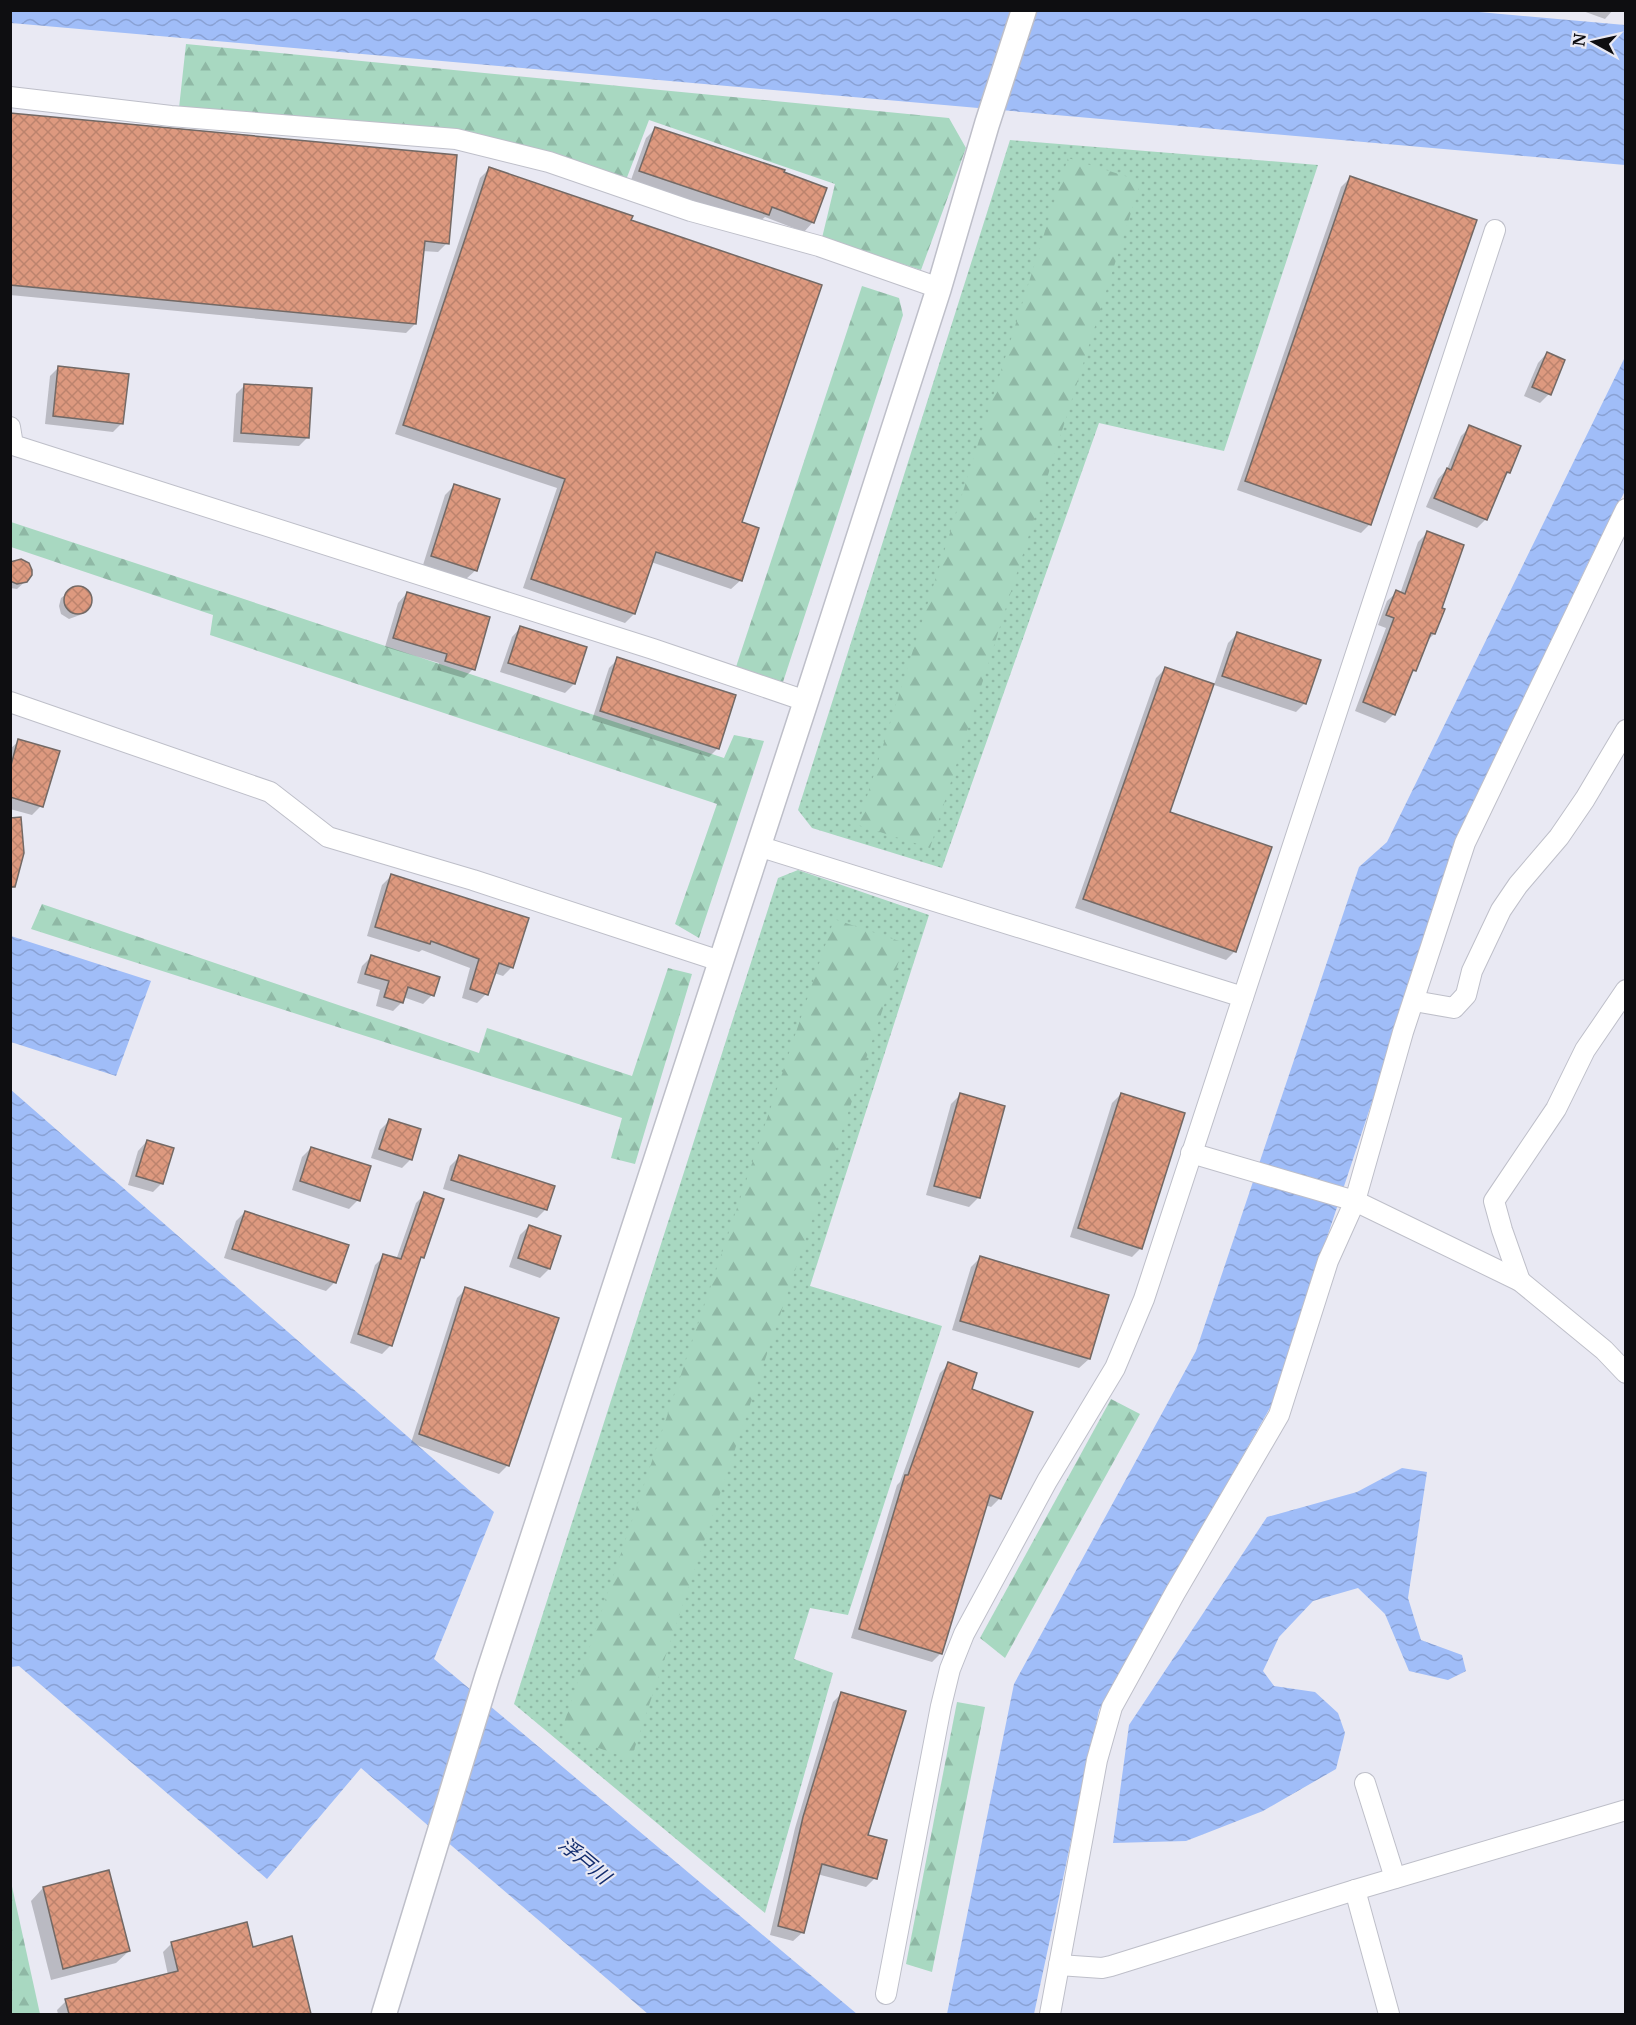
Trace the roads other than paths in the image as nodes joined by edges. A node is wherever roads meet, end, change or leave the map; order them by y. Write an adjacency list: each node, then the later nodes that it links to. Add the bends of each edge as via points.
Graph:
1 (1023, 10): 4 (street)
2 (10, 97): 4 (street, via 171,116 456,139 549,162 691,211 819,246)
3 (1495, 230): 13 (street)
4 (939, 288): 7 (street)
5 (10, 427): 7 (street, via 13,445)
6 (1626, 509): 14 (street, via 1465,843)
7 (806, 701): 10 (street)
8 (10, 702): 11 (street, via 270,792 328,837)
9 (1626, 730): 14 (street, via 1566,827 1501,910 1472,971 1466,995 1454,1008)
10 (758, 846): 11 (street); 13 (street)
11 (720, 961): 25 (street, via 487,1677)
12 (1626, 990): 17 (street, via 1586,1050 1556,1109 1494,1200)
13 (1243, 997): 15 (street)
14 (1414, 1001): 16 (street)
15 (1191, 1154): 16 (street); 24 (street, via 1144,1299 1114,1368 1047,1481 964,1634 950,1669)
16 (1355, 1201): 17 (street); 23 (street, via 1328,1261 1279,1415 1112,1707 1097,1760)
17 (1520, 1281): 18 (street)
18 (1626, 1372)
19 (1365, 1783): 21 (street)
20 (1626, 1810): 21 (street)
21 (1395, 1878): 22 (street)
22 (1355, 1890): 23 (street, via 1111,1966); 27 (street)
23 (1059, 1965): 26 (street)
24 (886, 1994)
25 (384, 2014)
26 (1050, 2014)
27 (1389, 2014)

